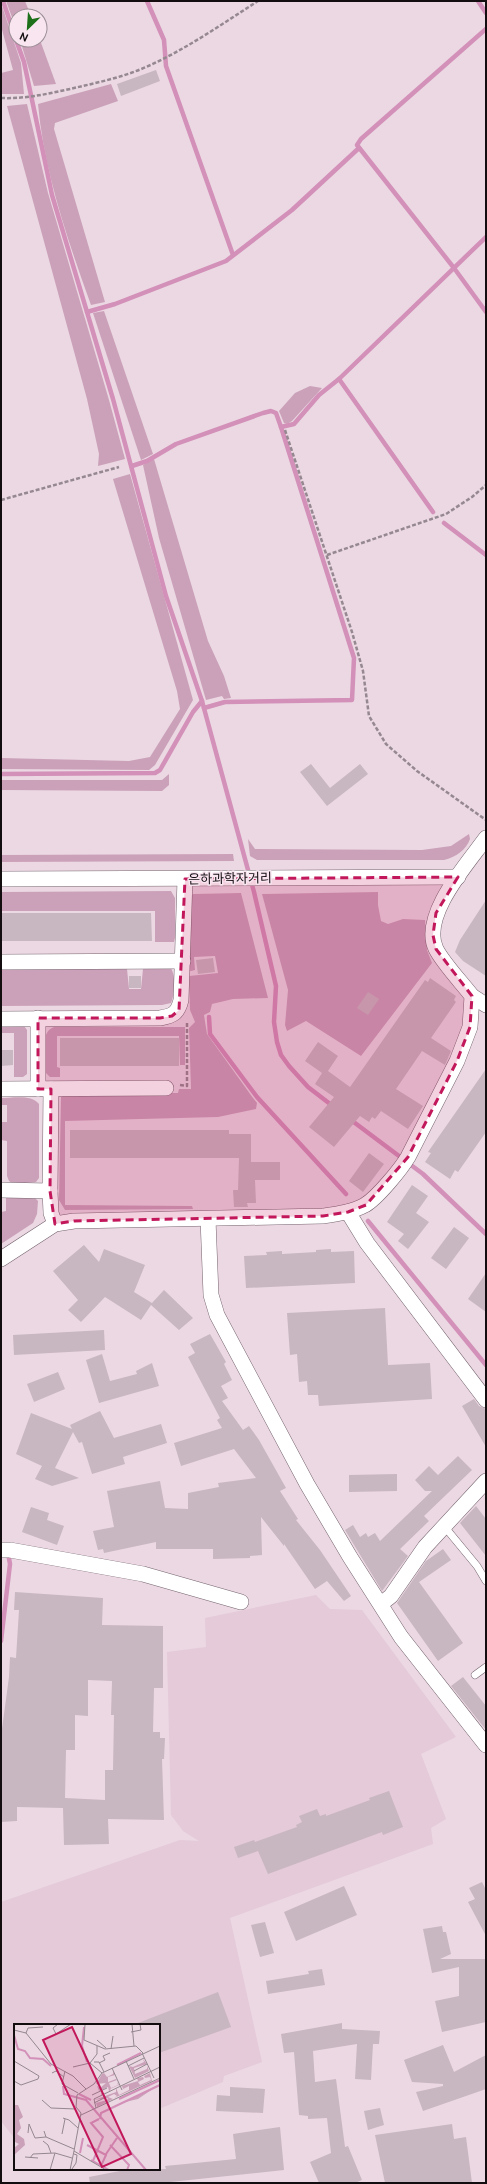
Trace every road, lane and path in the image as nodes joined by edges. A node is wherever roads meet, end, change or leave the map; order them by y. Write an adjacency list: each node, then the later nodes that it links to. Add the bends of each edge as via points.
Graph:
1 (258, 1): 2 (path, via 144,68 112,79 39,96 22,99)
2 (1, 98)
3 (285, 430): 7 (path)
4 (120, 467): 6 (path)
5 (486, 485): 7 (path, via 446,514)
6 (1, 500)
7 (327, 555): 8 (path, via 362,671 369,716 386,744 396,753)
8 (486, 820)
9 (486, 838): 10 (street)
10 (458, 877): 11 (street, 은하과학자거리); 15 (street, via 436,913 433,935 436,949)
11 (184, 879): 12 (street, 은하과학자거리); 13 (street)
12 (1, 880)
13 (183, 961): 14 (street); 18 (street, via 180,1005 179,1010 172,1016)
14 (1, 962)
15 (472, 996): 16 (street); 25 (street, via 470,1027 457,1061 405,1163 366,1205)
16 (486, 1005)
17 (1, 1018): 18 (street)
18 (38, 1018): 22 (street)
19 (187, 1023): 20 (path, via 187,1086)
20 (166, 1088): 22 (street)
21 (1, 1089): 22 (street)
22 (44, 1089): 24 (street)
23 (1, 1190): 24 (street)
24 (50, 1191): 27 (street, via 51,1212)
25 (348, 1212): 26 (street, via 323,1216); 29 (street, via 367,1243)
26 (208, 1219): 27 (street, via 74,1221); 35 (street, via 211,1295 217,1315 307,1484)
27 (55, 1224): 28 (street)
28 (1, 1259)
29 (486, 1400)
30 (486, 1481): 31 (street)
31 (444, 1526): 33 (lane); 35 (street, via 425,1547 391,1596)
32 (5, 1550): 34 (street, via 143,1574)
33 (486, 1581)
34 (241, 1602)
35 (380, 1604): 38 (street, via 401,1637)
36 (486, 1667): 37 (lane)
37 (475, 1675)
38 (486, 1745)

